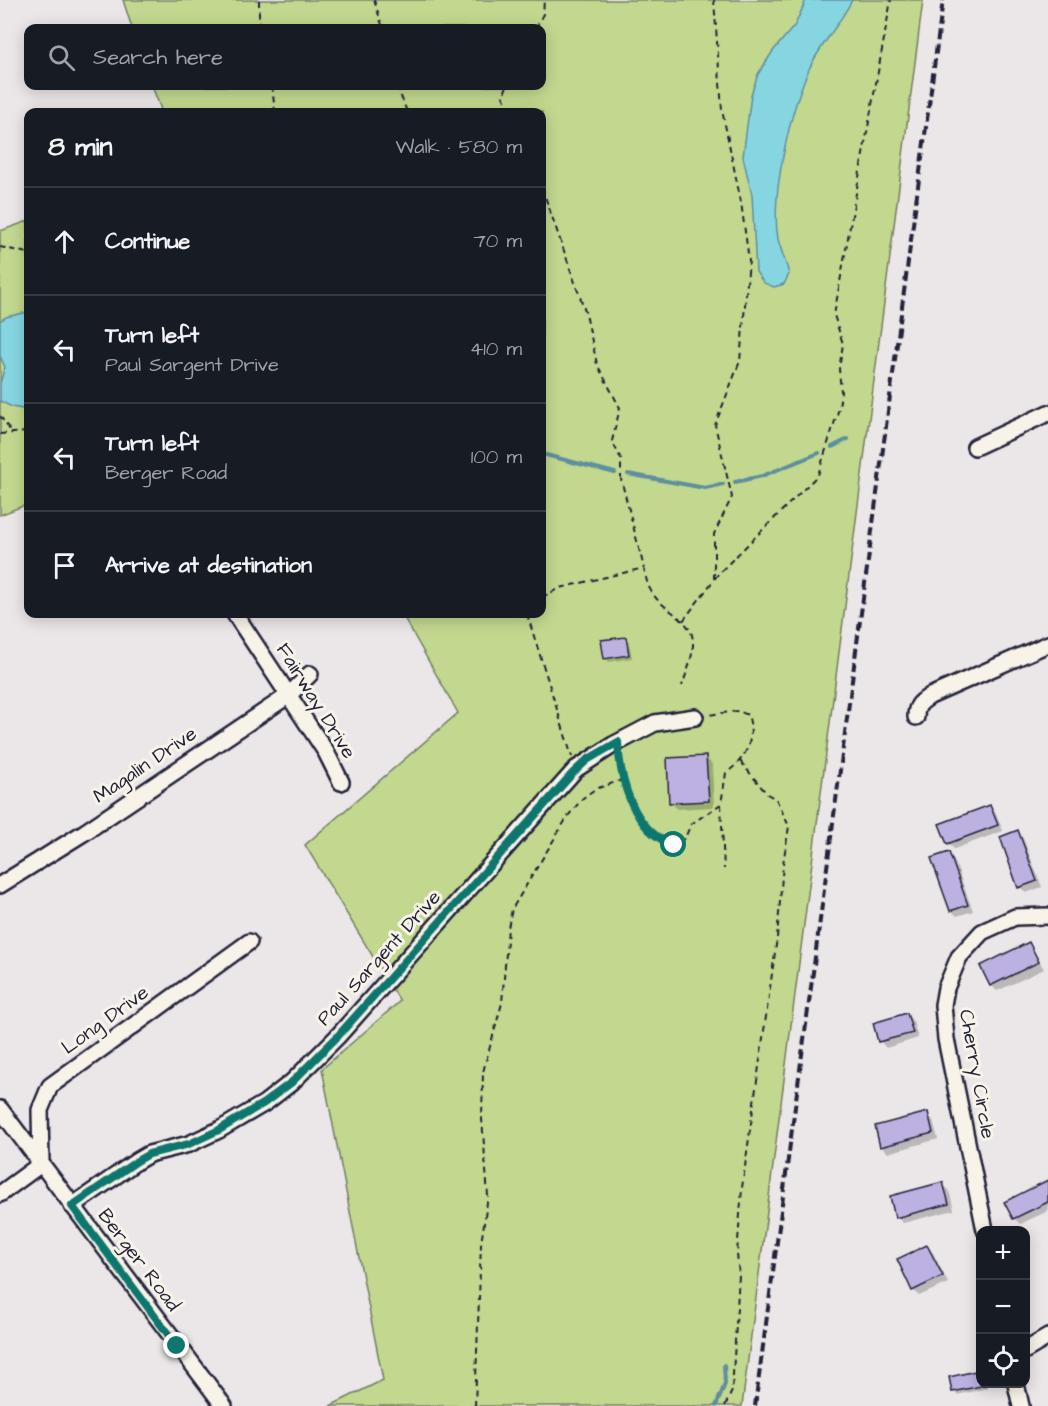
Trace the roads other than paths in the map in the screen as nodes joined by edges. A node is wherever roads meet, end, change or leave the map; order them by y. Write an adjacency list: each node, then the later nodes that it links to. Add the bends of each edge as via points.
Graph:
1 (1048, 413): 2 (street)
2 (975, 447)
3 (238, 618): 6 (street, Fairway Drive)
4 (1048, 644): 8 (street, via 930,696 916,709)
5 (310, 674): 6 (street, Magalin Drive)
6 (289, 695): 9 (street, Fairway Drive); 10 (street, Magalin Drive)
7 (695, 717): 16 (street, Paul Sargent Drive, via 655,723 576,770 292,1082 219,1130 189,1144 149,1154)
8 (916, 717)
9 (341, 782)
10 (0, 885)
11 (1048, 916): 17 (street, Cherry Circle, via 1015,917 982,932 959,957 945,988 946,1039)
12 (249, 942): 14 (street, Long Drive, via 50,1086 40,1110)
13 (0, 1109): 14 (street, Berger Road)
14 (41, 1164): 15 (street); 16 (street, Berger Road)
15 (0, 1194)
16 (72, 1206): 21 (street, Berger Road)
17 (984, 1226)
18 (1048, 1337): 19 (street)
19 (1030, 1348)
20 (1017, 1388): 22 (street)
21 (224, 1406)
22 (1021, 1406)

